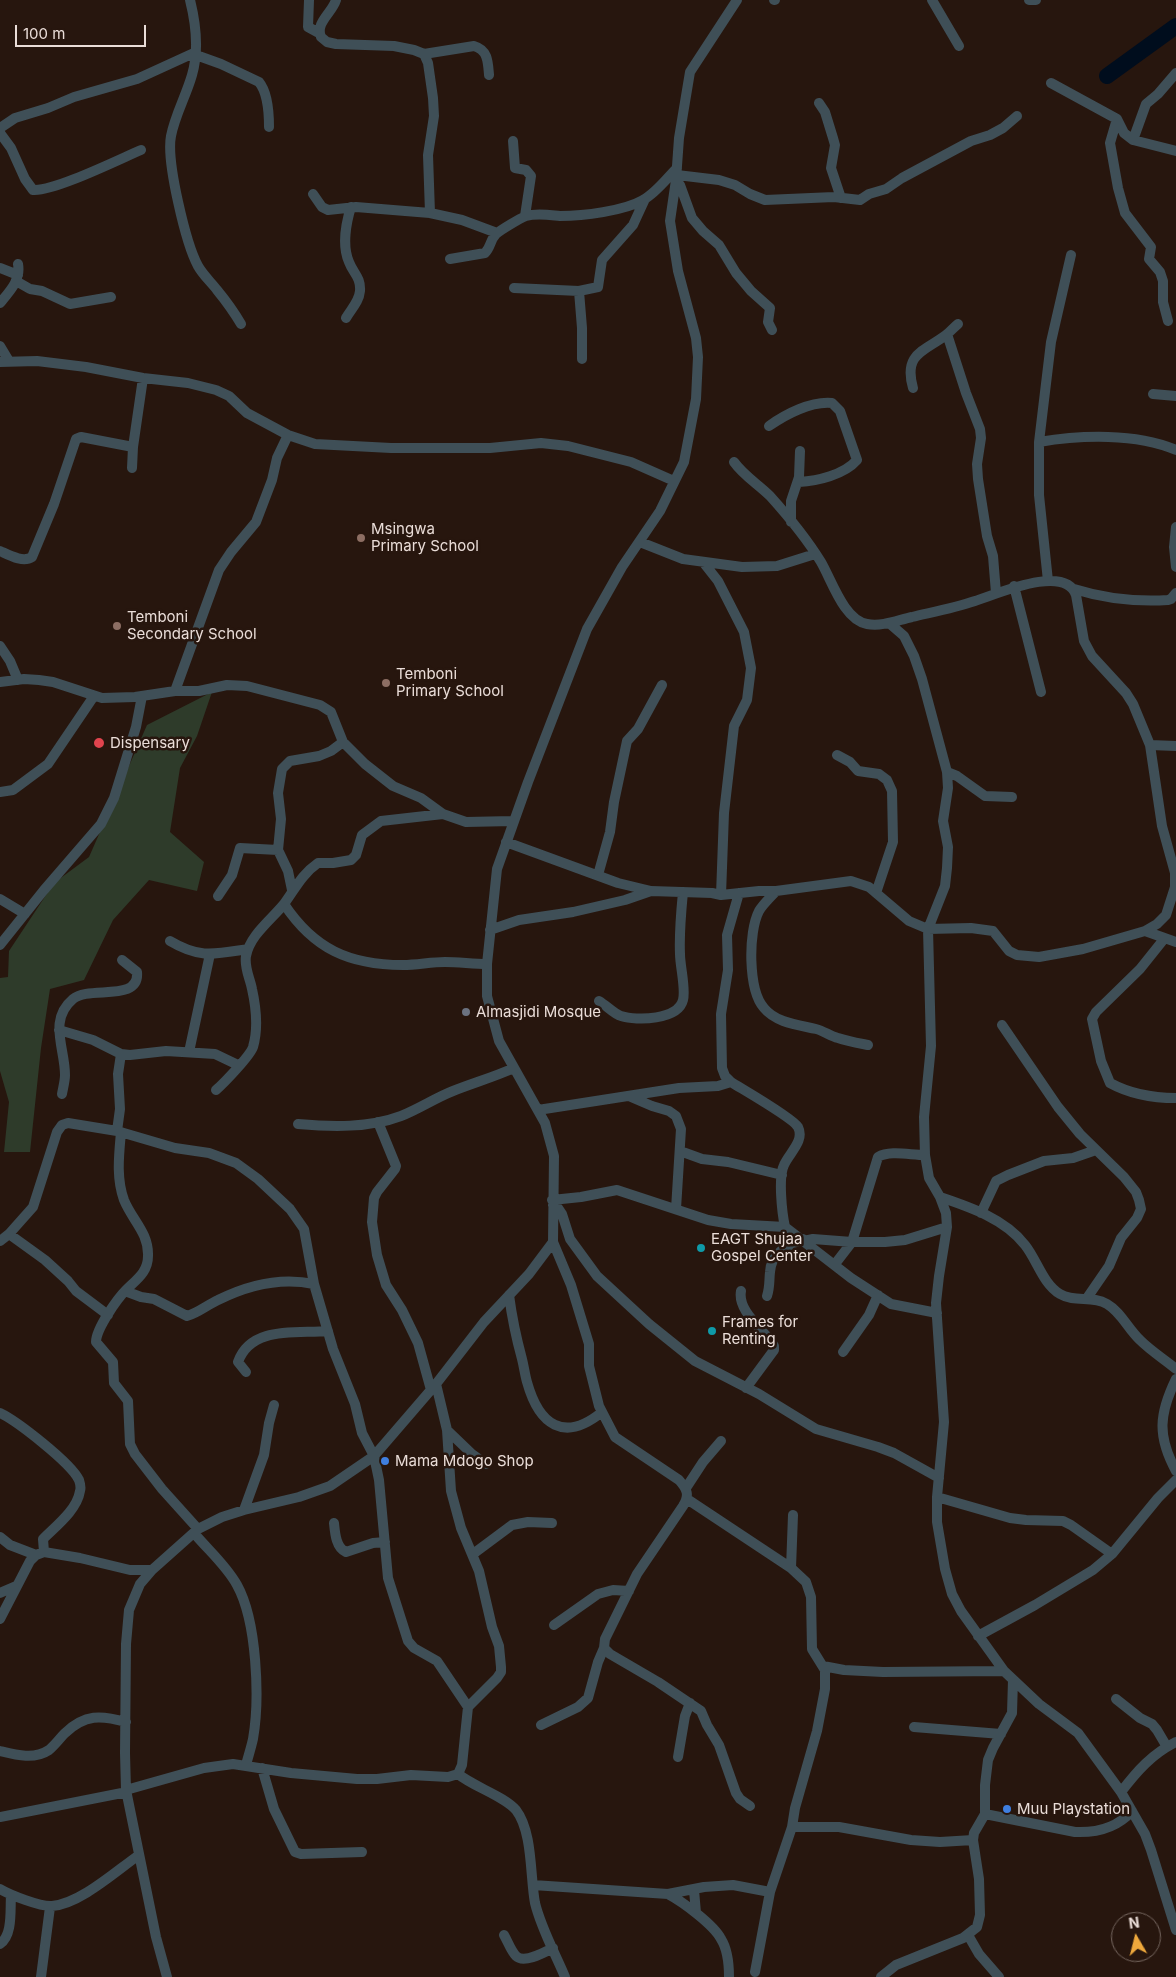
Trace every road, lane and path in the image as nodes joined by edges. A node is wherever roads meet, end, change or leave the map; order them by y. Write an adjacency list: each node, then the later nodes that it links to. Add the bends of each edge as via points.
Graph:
1 (190, 0): 10 (street, via 195,17)
2 (309, 0): 8 (street, via 308,27)
3 (336, 0): 8 (street)
4 (738, 0): 25 (street, via 690,72 679,138)
5 (932, 0): 9 (street)
6 (1030, 0): 7 (street)
7 (1036, 0)
8 (319, 33): 11 (street, via 327,42 336,44 394,46)
9 (959, 46)
10 (196, 53): 18 (street, via 259,82 266,99); 19 (street, via 137,79 15,118); 44 (street, via 171,136 172,171 198,266)
11 (424, 54): 13 (street, via 474,46 482,48); 30 (street, via 434,98 428,155)
12 (1176, 73): 21 (street, via 1146,104)
13 (490, 75)
14 (1051, 83): 17 (street)
15 (819, 103): 27 (street, via 835,145 831,168)
16 (1017, 116): 27 (street, via 1003,128 939,157 886,189 860,200)
17 (1118, 119): 21 (street, via 1124,133); 43 (street, via 1110,143 1118,188 1125,212 1150,247 1150,259 1160,272)
18 (269, 127)
19 (0, 128)
20 (0, 133): 23 (street, via 25,179 33,190 40,191)
21 (1133, 140): 24 (street)
22 (513, 141): 31 (street, via 515,168 526,170 531,176)
23 (141, 150)
24 (1176, 151)
25 (677, 174): 27 (street, via 736,185 765,200); 28 (street); 46 (street, via 692,218 719,244 751,292 770,308 768,322); 63 (street, via 670,221 672,240 698,357 689,445)
26 (314, 194): 29 (street, via 322,207 328,210)
27 (841, 198)
28 (645, 199): 31 (street, via 591,213); 39 (street, via 633,225 602,260 598,287)
29 (351, 207): 30 (street); 42 (street, via 347,221 347,254 359,278 360,289)
30 (430, 213): 32 (street)
31 (525, 216): 32 (street)
32 (497, 233): 34 (street, via 485,253)
33 (1071, 255): 57 (street, via 1051,342)
34 (450, 259)
35 (18, 264): 37 (street)
36 (0, 268): 37 (street)
37 (17, 278): 40 (street, via 30,289 70,304); 41 (street)
38 (514, 288): 39 (street)
39 (579, 291): 49 (street)
40 (111, 297)
41 (0, 303)
42 (346, 318)
43 (1168, 321)
44 (241, 324)
45 (958, 324): 47 (street)
46 (772, 330)
47 (947, 334): 52 (street, via 918,353 911,373); 75 (street, via 980,429 978,479 993,556)
48 (0, 346): 50 (street)
49 (582, 359)
50 (4, 362): 51 (street, via 37,361)
51 (143, 378): 56 (street, via 216,390 247,413); 58 (street)
52 (913, 388)
53 (1153, 394): 54 (street)
54 (1176, 396)
55 (769, 426): 64 (street, via 782,416 822,402 832,403 840,411 857,460 825,478)
56 (288, 435): 63 (street, via 315,444 391,448 568,446 631,462); 82 (street, via 256,522 219,570)
57 (1039, 442): 59 (street, via 1080,437 1134,439); 72 (street, via 1039,495)
58 (133, 447): 62 (street); 68 (street, via 78,438 73,443 54,504 32,557 21,559)
59 (1176, 450)
60 (800, 451): 64 (street)
61 (734, 462): 65 (street)
62 (132, 468)
63 (674, 481): 67 (street)
64 (798, 482): 65 (street, via 791,501)
65 (791, 522): 69 (street)
66 (1176, 527): 71 (street)
67 (640, 542): 70 (street, via 683,559); 94 (street, via 587,629)
68 (0, 551)
69 (815, 554): 70 (street, via 778,566 742,567); 77 (street, via 849,614 868,625)
70 (703, 562): 105 (street, via 718,581 744,632 751,668 747,700 734,726 724,813)
71 (1176, 567)
72 (1048, 581): 73 (street); 74 (street, via 1061,582)
73 (1014, 586): 75 (street); 83 (street)
74 (1074, 589): 76 (street, via 1132,601 1168,600); 87 (street, via 1084,641 1092,656 1133,704)
75 (996, 593): 77 (street)
76 (1176, 593)
77 (889, 623): 90 (street, via 904,636 914,656)
78 (0, 646): 79 (street)
79 (18, 680): 80 (street); 84 (street, via 53,682)
80 (0, 682)
81 (662, 685): 98 (street, via 638,729 626,741 610,832)
82 (175, 691): 85 (street); 86 (street, via 246,686 320,705 331,712)
83 (1041, 692)
84 (94, 696): 85 (street); 91 (street, via 48,764 13,790)
85 (142, 696): 109 (street, via 114,798 101,824)
86 (343, 742): 93 (street, via 393,786 421,798); 96 (street, via 319,756 290,761 282,770 278,793 281,820)
87 (1150, 745): 88 (street); 97 (street, via 1162,826)
88 (1176, 746)
89 (837, 755): 104 (street, via 858,771 880,774 892,791 893,842)
90 (947, 772): 92 (street, via 985,796); 110 (street, via 943,821 948,847 945,886)
91 (0, 792)
92 (1012, 797)
93 (443, 814): 94 (street, via 466,822); 99 (street, via 374,824 362,834 355,858 346,862 318,863 300,878)
94 (513, 822): 95 (street)
95 (506, 842): 98 (street); 111 (street, via 497,869)
96 (278, 850): 99 (street, via 288,871); 106 (street, via 240,848 232,875)
97 (1174, 859): 112 (street, via 1175,887 1166,915)
98 (598, 875): 100 (street)
99 (292, 890): 108 (street)
100 (651, 891): 102 (street); 111 (street, via 573,912 519,920)
101 (776, 891): 103 (street); 104 (street, via 851,881); 124 (street, via 759,910 752,939 756,993 763,1008 786,1022)
102 (683, 892): 105 (street); 121 (street, via 680,955 684,999 679,1009 647,1019 620,1016)
103 (739, 892): 105 (street); 129 (street, via 728,935 728,970 721,1014 722,1068)
104 (876, 893): 110 (street, via 909,921)
105 (721, 895)
106 (218, 896)
107 (0, 899): 109 (street)
108 (284, 904): 117 (street); 120 (street, via 308,935 324,946 364,961)
109 (25, 914): 116 (street)
110 (928, 929): 112 (street, via 993,930 1009,951 1038,957 1083,949); 140 (street, via 931,1046 924,1117)
111 (490, 930): 120 (street)
112 (1145, 931): 113 (street)
113 (1164, 939): 115 (street); 133 (street, via 1092,1019 1101,1061 1110,1083 1150,1097)
114 (170, 941): 118 (street, via 193,952)
115 (1176, 942)
116 (0, 945)
117 (248, 949): 118 (street); 127 (street, via 246,965 254,997 254,1039 252,1048)
118 (210, 954): 125 (street)
119 (122, 960): 123 (street, via 137,972 138,979 134,984 119,991 74,998 61,1016)
120 (487, 964): 128 (street, via 487,996 499,1040)
121 (599, 1001)
122 (1002, 1025): 138 (street, via 1058,1107)
123 (59, 1030): 126 (street, via 93,1040); 131 (street, via 65,1076)
124 (868, 1045)
125 (189, 1052): 126 (street); 127 (street, via 215,1054)
126 (121, 1054): 137 (street)
127 (238, 1065): 130 (street)
128 (514, 1068): 134 (street); 135 (street, via 400,1116)
129 (731, 1082): 132 (street); 141 (street, via 787,1115 797,1125 800,1134 783,1165)
130 (216, 1090)
131 (62, 1094)
132 (630, 1096): 134 (street); 139 (street, via 676,1116 681,1129)
133 (1176, 1098)
134 (538, 1110): 143 (street, via 554,1156)
135 (378, 1122): 136 (street, via 335,1126); 168 (street, via 396,1166 374,1198 372,1222 377,1255 386,1284 418,1343)
136 (298, 1124)
137 (119, 1132): 148 (street, via 74,1123 62,1125 33,1208); 154 (street, via 175,1148 209,1153 236,1163 258,1178 290,1209 304,1229); 155 (street, via 120,1184 125,1202 146,1237 148,1256 145,1271)
138 (1096, 1150): 145 (street, via 1073,1158 1044,1162 996,1181); 160 (street, via 1136,1192 1141,1209)
139 (680, 1151): 141 (street, via 702,1159); 144 (street)
140 (925, 1155): 142 (street, via 929,1178); 152 (street, via 890,1152 878,1157)
141 (782, 1175): 147 (street)
142 (940, 1197): 145 (street); 146 (street)
143 (552, 1202): 144 (street, via 617,1190); 151 (street); 169 (street, via 562,1214 570,1239 613,1293 695,1361)
144 (676, 1209): 147 (street, via 731,1224)
145 (981, 1213): 160 (street, via 1007,1227 1024,1243 1048,1283 1060,1294 1074,1299)
146 (948, 1226): 152 (street, via 905,1240); 161 (street, via 939,1276)
147 (785, 1227): 149 (street)
148 (9, 1234): 150 (street); 162 (street, via 45,1260 76,1291)
149 (803, 1240): 152 (street); 153 (street); 159 (street, via 785,1246 774,1258)
150 (0, 1241)
151 (553, 1242): 157 (street); 172 (street, via 571,1285 589,1344 589,1366)
152 (852, 1242): 153 (street)
153 (835, 1264): 158 (street)
154 (314, 1284): 155 (street, via 300,1281 252,1286 237,1290 187,1316 154,1299); 163 (street)
155 (125, 1291): 162 (street)
156 (741, 1291): 169 (street, via 740,1298 754,1324 774,1346)
157 (509, 1295): 168 (street); 172 (street, via 527,1383 548,1421 559,1427 577,1428)
158 (878, 1295): 161 (street, via 891,1304); 164 (street, via 869,1315)
159 (766, 1296)
160 (1087, 1298): 165 (street, via 1107,1304 1141,1341)
161 (937, 1313): 178 (street, via 944,1422)
162 (108, 1315): 187 (street, via 96,1342 112,1362 114,1383 128,1401 130,1444 143,1466)
163 (328, 1331): 166 (street, via 282,1332 260,1339 243,1349 238,1362); 175 (street, via 355,1404 362,1433)
164 (843, 1352)
165 (1176, 1369)
166 (246, 1372)
167 (1176, 1379): 177 (street, via 1162,1415 1166,1446)
168 (433, 1387): 173 (street); 175 (street)
169 (746, 1388): 178 (street, via 816,1429 894,1453)
170 (274, 1405): 183 (street, via 264,1455)
171 (0, 1412): 190 (street, via 63,1461 78,1479 78,1498 43,1539)
172 (602, 1412): 180 (street, via 615,1437)
173 (447, 1430): 176 (street); 191 (street, via 451,1491 461,1528)
174 (721, 1441): 180 (street)
175 (374, 1456): 183 (street, via 330,1486); 189 (street)
176 (486, 1464)
177 (1176, 1471)
178 (939, 1478): 181 (street)
179 (1176, 1480): 192 (street)
180 (686, 1488): 182 (street)
181 (937, 1496): 192 (street, via 1010,1518 1063,1521); 200 (street, via 937,1522 952,1594)
182 (687, 1499): 193 (street); 196 (street)
183 (244, 1510): 187 (street)
184 (793, 1515): 193 (street)
185 (334, 1523): 189 (street, via 339,1546 346,1552)
186 (552, 1523): 191 (street, via 512,1525)
187 (196, 1531): 194 (street); 215 (street, via 232,1577 248,1616 254,1658 255,1712 253,1739)
188 (0, 1537): 190 (street, via 10,1545)
189 (385, 1542): 207 (street, via 390,1587 408,1641 437,1661)
190 (40, 1554): 194 (street, via 80,1558 130,1570); 195 (street, via 30,1561)
191 (473, 1554): 207 (street, via 502,1667 497,1678)
192 (1112, 1554): 200 (street, via 1093,1570)
193 (791, 1568): 202 (street, via 809,1588 812,1649)
194 (152, 1570): 208 (street, via 140,1584 129,1610)
195 (16, 1586): 197 (street); 198 (street)
196 (629, 1591): 199 (street, via 613,1590 598,1594); 201 (street, via 605,1639)
197 (0, 1593)
198 (0, 1619)
199 (554, 1625)
200 (978, 1636): 203 (street)
201 (604, 1648): 206 (street); 209 (street, via 588,1698 578,1707)
202 (823, 1666): 203 (street, via 883,1672); 221 (street, via 825,1688 817,1731)
203 (1004, 1671): 204 (street)
204 (1013, 1680): 211 (street, via 1012,1713); 219 (street, via 1078,1733)
205 (1116, 1699): 212 (street, via 1152,1724)
206 (690, 1702): 214 (street); 220 (street, via 701,1711 719,1745 740,1800)
207 (468, 1707): 217 (street, via 462,1765)
208 (126, 1722): 213 (street, via 98,1716 75,1724 49,1750 40,1754 20,1756); 218 (street)
209 (541, 1725)
210 (914, 1727): 211 (street)
211 (1002, 1734): 223 (street, via 992,1748 986,1768)
212 (1171, 1745): 219 (street, via 1144,1764)
213 (0, 1751)
214 (678, 1757)
215 (246, 1765): 216 (street); 218 (street, via 218,1765)
216 (262, 1768): 217 (street, via 364,1779); 228 (street, via 274,1810 295,1852)
217 (458, 1774): 230 (street, via 516,1810 529,1850)
218 (127, 1791): 224 (street); 229 (street)
219 (1121, 1792): 222 (street)
220 (750, 1806)
221 (795, 1808): 225 (street); 226 (street)
222 (1132, 1811): 223 (street, via 1115,1825 1089,1832 1068,1831); 238 (street, via 1151,1850)
223 (985, 1814): 227 (street)
224 (0, 1817)
225 (792, 1827): 226 (street); 233 (street)
226 (810, 1827): 227 (street, via 839,1827 911,1840)
227 (973, 1840): 240 (street, via 980,1915 977,1926)
228 (362, 1852)
229 (140, 1855): 236 (street, via 93,1888 63,1904); 245 (street)
230 (533, 1885): 234 (street); 242 (street, via 540,1918)
231 (0, 1889): 235 (street)
232 (694, 1890): 233 (street, via 733,1885); 234 (street); 237 (street)
233 (770, 1892): 243 (street)
234 (668, 1894): 237 (street)
235 (11, 1895): 236 (street); 241 (street, via 8,1932)
236 (50, 1907): 244 (street)
237 (696, 1913): 247 (street, via 721,1937)
238 (1176, 1930)
239 (504, 1935): 242 (street, via 519,1958)
240 (968, 1935): 248 (street, via 896,1965); 249 (street)
241 (0, 1944)
242 (553, 1948): 246 (street)
243 (755, 1972)
244 (41, 1977)
245 (167, 1977)
246 (566, 1977)
247 (728, 1977)
248 (881, 1977)
249 (999, 1977)

